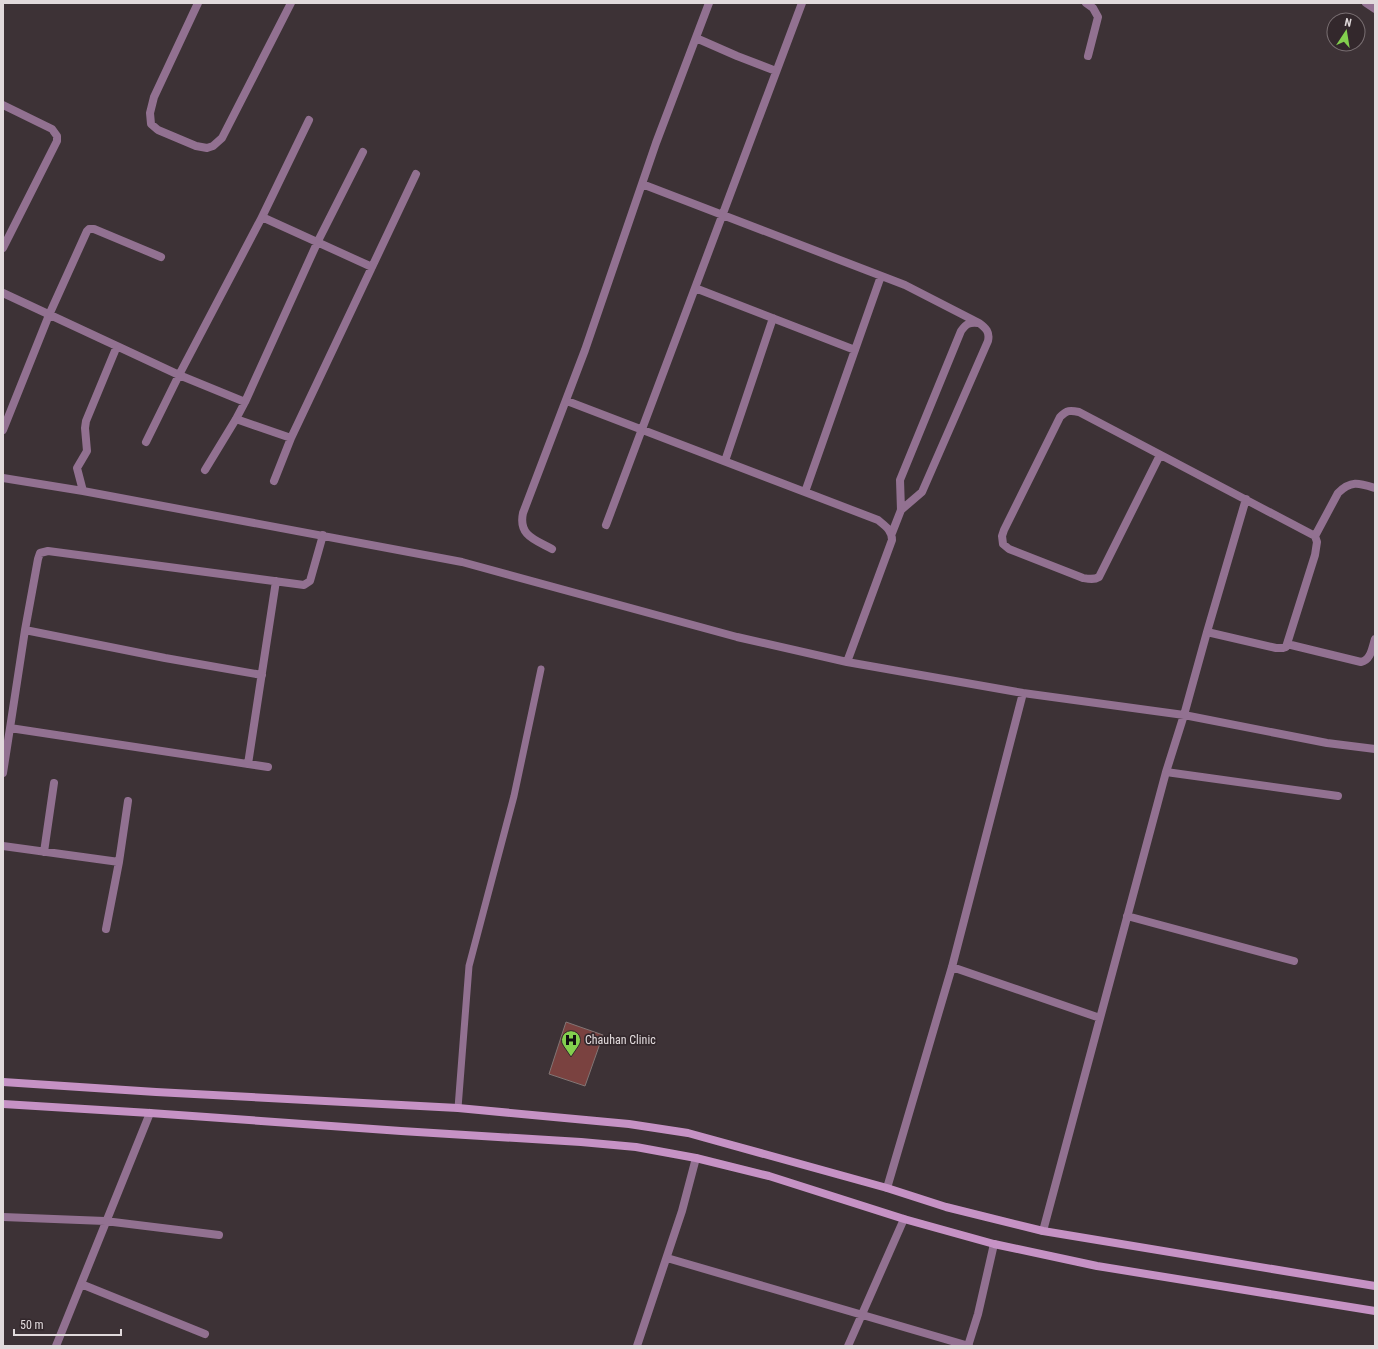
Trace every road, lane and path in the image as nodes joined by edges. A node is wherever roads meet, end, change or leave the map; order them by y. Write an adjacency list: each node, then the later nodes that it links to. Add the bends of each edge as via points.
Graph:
1 (198, 3): 2 (street, via 154,97 150,112 151,124 158,130 207,148 222,138)
2 (291, 3)
3 (709, 3): 8 (street)
4 (802, 3): 10 (street)
5 (1086, 3): 9 (street, via 1094,8 1098,17)
6 (1366, 3): 7 (street)
7 (1375, 9)
8 (696, 38): 10 (street); 15 (street)
9 (1088, 56)
10 (776, 71): 16 (street)
11 (3, 105): 19 (street, via 52,129 58,136)
12 (309, 120): 17 (street)
13 (363, 152): 18 (street)
14 (416, 174): 21 (street)
15 (642, 184): 16 (street); 31 (street)
16 (722, 215): 22 (street); 23 (street)
17 (262, 217): 18 (street); 30 (street)
18 (318, 241): 21 (street); 32 (street)
19 (3, 248)
20 (161, 257): 25 (street, via 89,229)
21 (372, 267): 36 (street)
22 (881, 276): 27 (street, via 905,285); 29 (street)
23 (695, 288): 26 (street); 34 (street)
24 (3, 293): 25 (street)
25 (49, 315): 28 (street); 35 (street)
26 (773, 318): 29 (street); 39 (street)
27 (978, 323): 47 (street, via 970,322 961,331 900,480); 47 (street, via 986,328 989,334 988,342 922,492)
28 (117, 346): 30 (street); 44 (street, via 86,421 86,451 77,468)
29 (855, 350): 45 (street)
30 (179, 375): 32 (street); 37 (street)
31 (567, 401): 34 (street); 52 (street, via 522,519 524,530 530,536)
32 (245, 402): 33 (street)
33 (236, 419): 36 (street); 40 (street)
34 (642, 429): 39 (street); 48 (street)
35 (3, 430)
36 (291, 438): 42 (street)
37 (146, 442)
38 (1160, 454): 38 (street, via 1099,577 1091,580 1084,578 1009,549 1003,544 1004,530 1060,417 1066,411 1079,412); 46 (street)
39 (725, 461): 45 (street)
40 (205, 470)
41 (3, 478): 44 (street)
42 (274, 481)
43 (1375, 488): 51 (street, via 1357,483 1344,488 1338,493)
44 (83, 491): 50 (street)
45 (805, 492): 49 (street, via 878,520)
46 (1246, 499): 51 (street); 55 (street)
47 (901, 510): 49 (street)
48 (606, 525)
49 (892, 533): 58 (street, via 892,540)
50 (323, 535): 53 (street, via 312,576 307,584); 58 (street, via 462,562 737,637)
51 (1315, 536): 57 (street, via 1315,556)
52 (552, 549)
53 (276, 581): 54 (street, via 48,551 40,553 38,559); 60 (street)
54 (25, 630): 60 (street); 63 (street)
55 (1207, 632): 57 (street, via 1280,648); 62 (street)
56 (1375, 639): 57 (street, via 1368,658 1361,662)
57 (1287, 644)
58 (847, 662): 61 (street)
59 (541, 669): 82 (lane, via 514,796 470,966)
60 (262, 675): 65 (street)
61 (1023, 693): 62 (street); 78 (street)
62 (1184, 716): 64 (street, via 1327,743); 67 (street)
63 (10, 728): 65 (street); 68 (street)
64 (1375, 749)
65 (248, 764): 66 (street)
66 (268, 767)
67 (1166, 772): 70 (street); 75 (street)
68 (3, 773)
69 (54, 782): 73 (street)
70 (1338, 796)
71 (128, 801): 74 (street)
72 (3, 846): 73 (street)
73 (44, 852): 74 (street)
74 (119, 862): 76 (street)
75 (1127, 916): 77 (street); 79 (street)
76 (106, 929)
77 (1294, 961)
78 (952, 967): 79 (street); 85 (street)
79 (1100, 1018): 89 (street)
80 (3, 1082): 82 (main road)
81 (3, 1104): 83 (main road)
82 (458, 1108): 85 (main road, via 607,1122 688,1133)
83 (150, 1112): 84 (main road, via 580,1142 636,1147); 88 (street)
84 (696, 1158): 87 (main road, via 769,1176); 92 (street)
85 (887, 1188): 89 (main road, via 946,1207)
86 (3, 1218): 88 (street)
87 (904, 1219): 91 (main road); 96 (street)
88 (105, 1221): 90 (street); 93 (street)
89 (1043, 1231): 94 (main road)
90 (219, 1235)
91 (994, 1244): 95 (main road, via 1097,1266); 101 (street)
92 (667, 1258): 96 (street); 99 (street)
93 (81, 1284): 97 (street); 98 (street)
94 (1375, 1286)
95 (1375, 1311)
96 (863, 1315): 100 (street); 101 (street)
97 (205, 1334)
98 (56, 1346)
99 (637, 1346)
100 (848, 1346)
101 (969, 1346)

